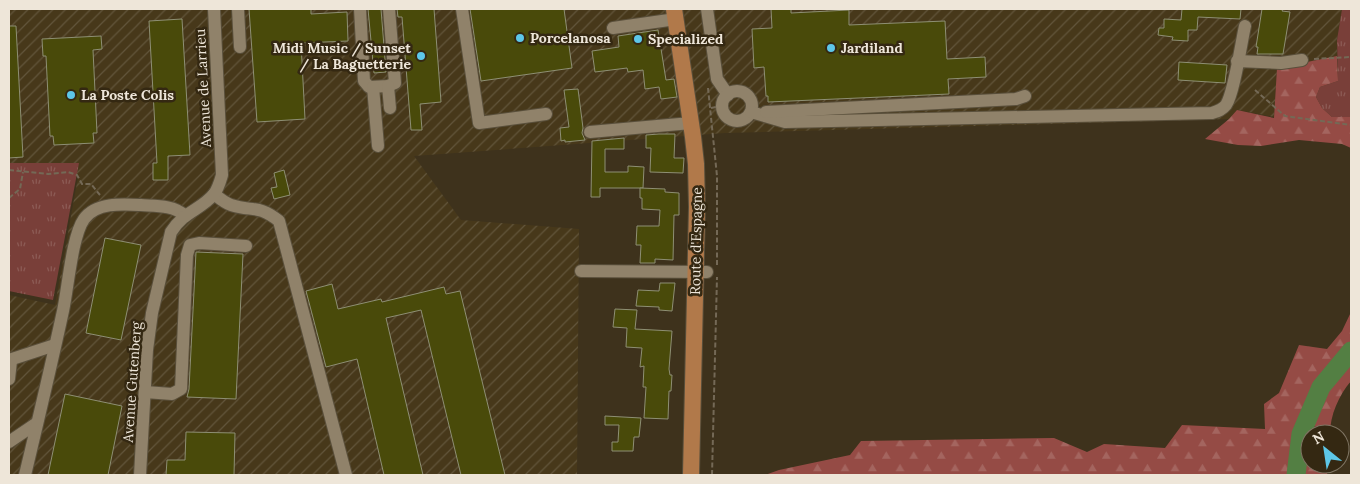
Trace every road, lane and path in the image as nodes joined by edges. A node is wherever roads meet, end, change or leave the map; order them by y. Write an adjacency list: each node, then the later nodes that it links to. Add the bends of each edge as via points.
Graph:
1 (214, 9): 29 (street, Avenue de Larrieu, via 222,165 222,175)
2 (238, 9): 10 (street)
3 (360, 9): 16 (street, via 364,81)
4 (389, 9): 15 (street, via 395,79)
5 (462, 9): 22 (street, via 479,123)
6 (707, 9): 19 (street)
7 (679, 12): 9 (street); 24 (main road, Route d'Espagne)
8 (1245, 26): 13 (street)
9 (613, 28)
10 (240, 47)
11 (1351, 57): 12 (path)
12 (1302, 60): 13 (street)
13 (1237, 62): 21 (street, via 1227,104 1221,110 1204,114 785,122)
14 (707, 80): 19 (path)
15 (388, 86): 16 (street); 20 (street)
16 (373, 87): 26 (street)
17 (1255, 90): 23 (path, via 1285,116)
18 (1025, 96): 21 (street, via 1006,100)
19 (720, 103): 21 (street, via 728,118 734,120 741,120); 21 (street, via 732,92 744,92 751,101); 35 (path)
20 (390, 108)
21 (750, 112)
22 (546, 114)
23 (1351, 124)
24 (696, 129): 25 (street); 35 (main road, Route d'Espagne, via 708,192)
25 (590, 132)
26 (378, 146)
27 (9, 170): 28 (path)
28 (23, 172): 30 (path, via 20,189); 31 (path, via 77,175 82,184 91,184 96,189)
29 (214, 194): 32 (street, Avenue Gutenberg); 44 (street, via 232,205 258,209 279,221)
30 (9, 198)
31 (105, 207): 32 (street, via 119,204 159,206 179,210); 36 (street, via 85,218 77,233)
32 (184, 215): 39 (street, Avenue Gutenberg, via 171,232 152,313)
33 (246, 246): 39 (street, via 190,245 186,255 181,389 172,394)
34 (581, 271): 35 (street)
35 (709, 272): 45 (main road, Route d'Espagne); 46 (main road, Route d'Espagne); 47 (path)
36 (55, 345): 37 (street); 40 (street)
37 (10, 360): 38 (street)
38 (9, 379)
39 (145, 392): 43 (street, Avenue Gutenberg)
40 (37, 422): 41 (street); 42 (street)
41 (9, 442)
42 (25, 475)
43 (140, 475)
44 (346, 475)
45 (691, 475)
46 (702, 475)
47 (712, 475)

